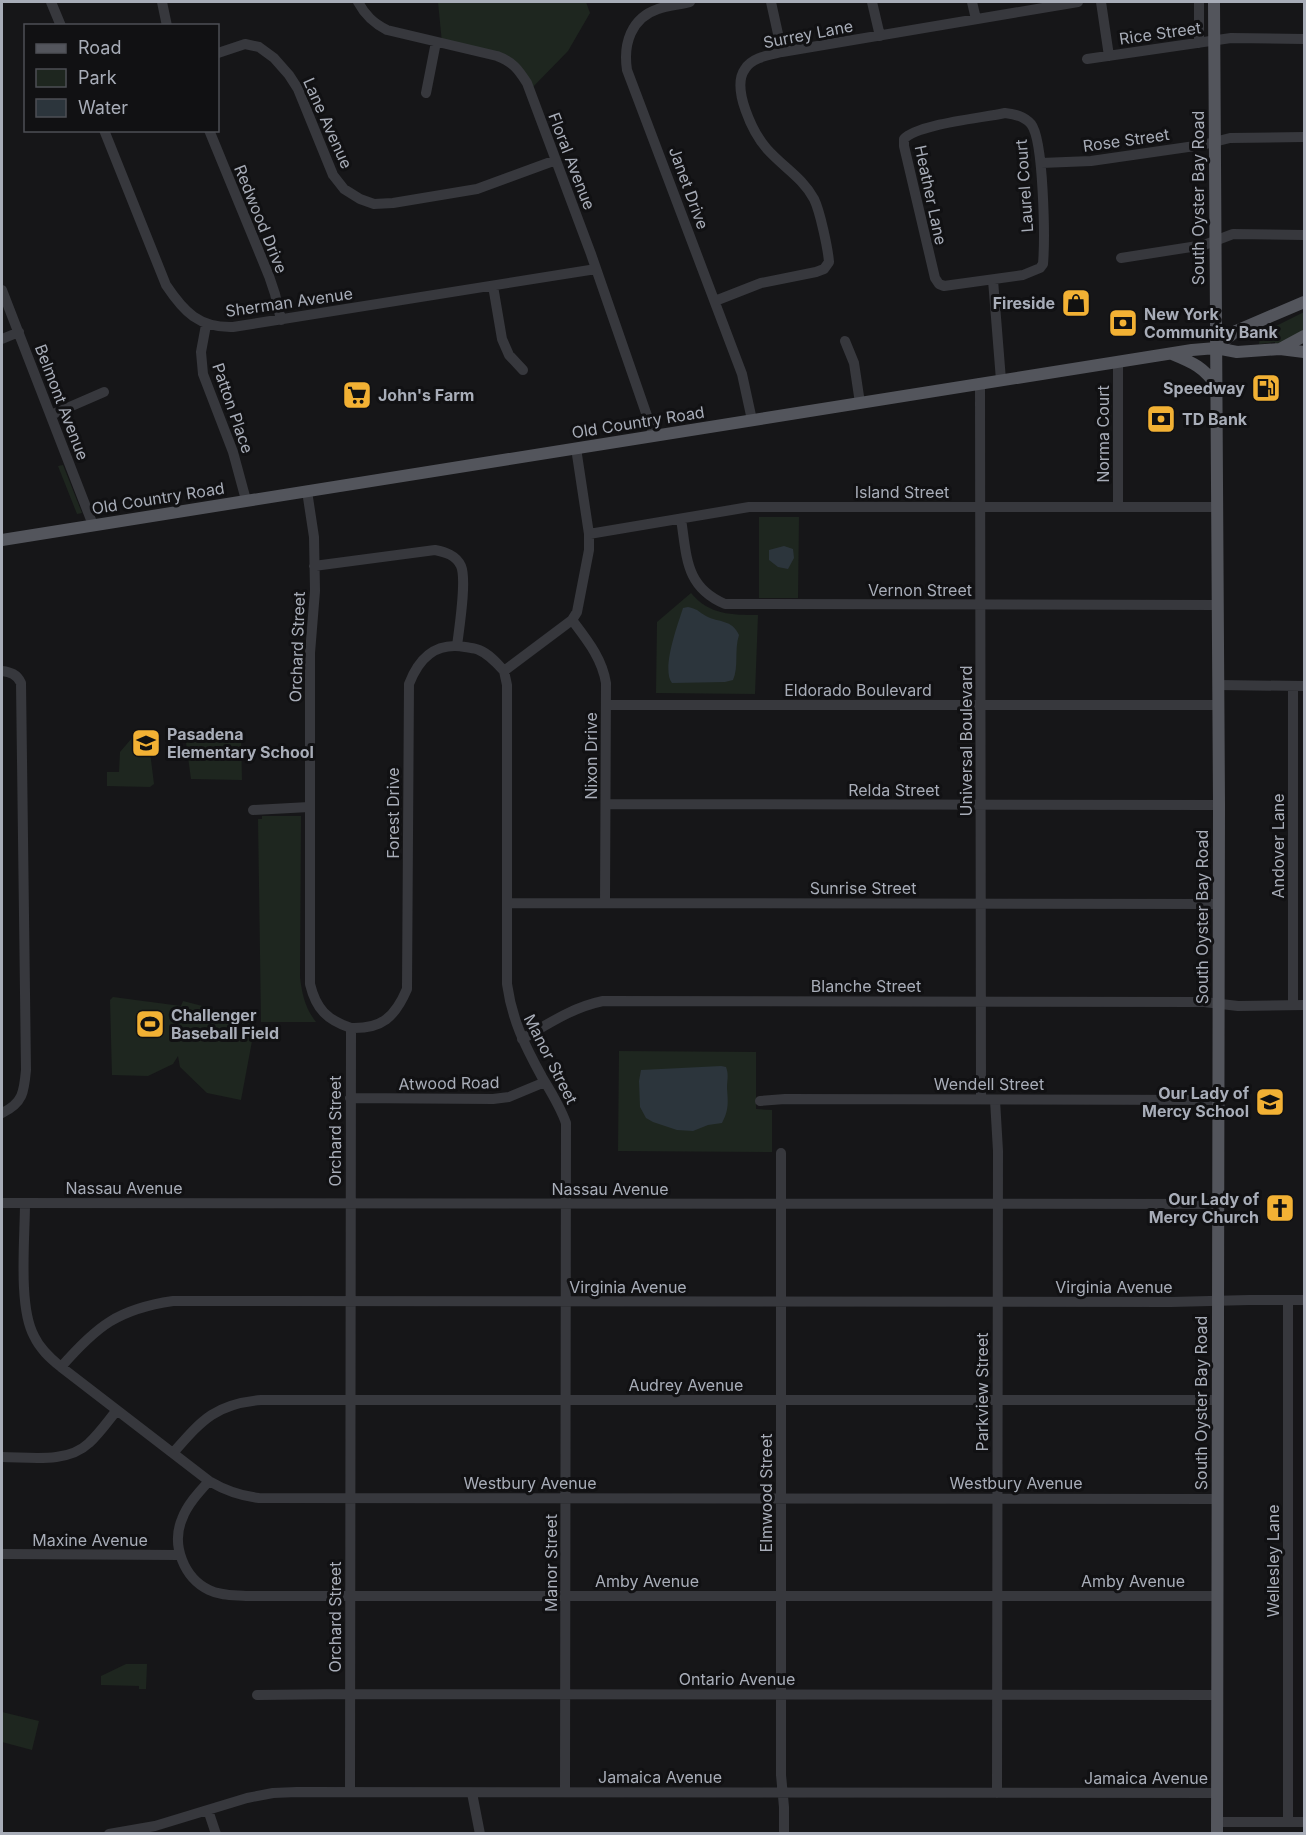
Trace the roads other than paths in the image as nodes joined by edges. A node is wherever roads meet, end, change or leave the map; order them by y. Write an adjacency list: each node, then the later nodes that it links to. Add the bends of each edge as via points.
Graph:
1 (51, 2): 13 (street)
2 (162, 2): 14 (street)
3 (358, 2): 18 (street, Floral Avenue, via 375,25)
4 (690, 2): 40 (street, Janet Drive, via 659,9 641,19 630,34 626,59)
5 (771, 2): 20 (street)
6 (872, 2): 15 (street)
7 (972, 2): 12 (street)
8 (1078, 2): 12 (street, Surrey Lane)
9 (1101, 2): 22 (street)
10 (1200, 2): 19 (street)
11 (1214, 2): 17 (main road, South Oyster Bay Road)
12 (976, 19): 15 (street, Surrey Lane)
13 (60, 24)
14 (167, 24)
15 (880, 36): 20 (street, Surrey Lane)
16 (1305, 39): 17 (street, Rice Street)
17 (1214, 40): 19 (street, Rice Street); 29 (main road, South Oyster Bay Road)
18 (436, 42): 24 (street); 30 (street, Floral Avenue, via 511,61 527,83)
19 (1199, 43): 22 (street, Rice Street)
20 (782, 52): 40 (street, Surrey Lane, via 750,63 741,76 741,93 757,135 815,200 829,262 816,272 761,283)
21 (219, 53): 30 (street, Lane Avenue, via 245,44 260,47 274,58 298,88 333,175 344,189 374,204 477,189)
22 (1109, 56): 23 (street, Rice Street)
23 (1087, 59)
24 (426, 93)
25 (1025, 118): 31 (street, Laurel Court, via 1036,133); 37 (street, Heather Lane, via 1005,114 926,128 904,139 934,278 944,286)
26 (105, 132): 43 (street, Sherman Avenue, via 166,285 190,313)
27 (210, 132): 42 (street, Redwood Drive, via 269,276)
28 (1305, 137): 29 (street, Rose Street, via 1230,138)
29 (1214, 142): 31 (street, Rose Street, via 1091,161); 33 (main road, South Oyster Bay Road)
30 (556, 160): 36 (street, Floral Avenue)
31 (1041, 163): 34 (street, Laurel Court)
32 (1305, 235): 33 (street, via 1233,234)
33 (1215, 240): 35 (street); 48 (main road, South Oyster Bay Road)
34 (1044, 256): 37 (street, Heather Lane, via 1043,264 1034,272)
35 (1120, 258)
36 (596, 269): 38 (street, Sherman Avenue); 61 (street, Floral Avenue)
37 (993, 280): 54 (street)
38 (493, 286): 42 (street, Sherman Avenue); 53 (street, via 502,339 509,355)
39 (2, 290): 44 (street, Belmont Avenue)
40 (715, 301): 60 (street, Janet Drive, via 742,374)
41 (1305, 302): 48 (main road, via 1236,332)
42 (281, 320): 43 (street, Sherman Avenue, via 233,327)
43 (207, 325): 64 (street, Patton Place, via 201,352 203,374 233,452)
44 (19, 332): 46 (street); 59 (street, Belmont Avenue)
45 (1305, 336): 49 (main road)
46 (2, 339)
47 (845, 341): 58 (street, via 854,363)
48 (1216, 348): 49 (main road, Old Country Road, via 1237,352); 51 (main road, Old Country Road); 56 (main road, South Oyster Bay Road)
49 (1280, 350): 50 (main road, Old Country Road)
50 (1305, 352)
51 (1171, 353): 52 (main road, Old Country Road); 56 (main road, via 1206,371)
52 (1118, 362): 54 (main road, Old Country Road); 66 (street, Norma Court)
53 (523, 370)
54 (1001, 380): 55 (main road, Old Country Road)
55 (981, 383): 58 (main road, Old Country Road); 65 (street, Universal Boulevard)
56 (1217, 386): 67 (main road, South Oyster Bay Road)
57 (104, 392): 59 (street)
58 (860, 403): 60 (main road, Old Country Road)
59 (51, 415): 69 (street, Belmont Avenue)
60 (752, 420): 61 (main road, Old Country Road)
61 (654, 436): 62 (main road, Old Country Road)
62 (576, 448): 63 (main road, Old Country Road); 70 (street)
63 (308, 491): 64 (main road, Old Country Road); 72 (street, Orchard Street)
64 (246, 501): 69 (main road, Old Country Road)
65 (981, 507): 66 (street, Island Street); 68 (street, Island Street, via 749,507); 73 (street, Universal Boulevard)
66 (1118, 507): 67 (street, Island Street)
67 (1217, 507): 74 (main road, South Oyster Bay Road)
68 (681, 519): 70 (street, Island Street); 73 (street, Vernon Street, via 692,576 705,594 725,604)
69 (93, 525): 71 (main road, Old Country Road)
70 (589, 534): 75 (street, via 579,603)
71 (2, 540)
72 (314, 566): 76 (street, via 435,550 446,552 461,565 463,573); 88 (street, Orchard Street)
73 (981, 605): 74 (street, Vernon Street); 83 (street, Universal Boulevard)
74 (1218, 605): 79 (main road, South Oyster Bay Road)
75 (572, 620): 78 (street); 82 (street, Nixon Drive, via 600,660)
76 (457, 645): 78 (street, via 479,649); 98 (street, Forest Drive, via 438,648 425,657 409,684 407,989 387,1020 366,1029)
77 (2, 671): 106 (street, via 9,671 21,683 26,1070 22,1096 14,1107)
78 (504, 671): 90 (street, Manor Street)
79 (1218, 685): 80 (street); 84 (main road, South Oyster Bay Road)
80 (1293, 686): 81 (street); 96 (street, Andover Lane)
81 (1305, 686)
82 (606, 705): 83 (street, Eldorado Boulevard); 85 (street, Nixon Drive)
83 (981, 705): 84 (street, Eldorado Boulevard); 86 (street, Universal Boulevard)
84 (1218, 705): 87 (main road, South Oyster Bay Road)
85 (606, 804): 86 (street, Relda Street); 91 (street, Nixon Drive)
86 (981, 805): 87 (street, Relda Street); 92 (street, Universal Boulevard)
87 (1219, 805): 93 (main road, South Oyster Bay Road)
88 (309, 807): 89 (street); 98 (street, Orchard Street, via 310,984 323,1013 336,1024)
89 (254, 810)
90 (507, 903): 91 (street, Sunrise Street); 99 (street, Manor Street, via 507,984)
91 (605, 903): 92 (street, Sunrise Street)
92 (980, 903): 93 (street, Sunrise Street); 94 (street, Universal Boulevard)
93 (1219, 904): 95 (main road, South Oyster Bay Road)
94 (980, 1001): 95 (street, Blanche Street); 99 (street, Blanche Street, via 603,1001 574,1010); 102 (street, Universal Boulevard)
95 (1218, 1003): 96 (street, Blanche Street); 104 (main road, South Oyster Bay Road)
96 (1293, 1005): 97 (street, Blanche Street)
97 (1305, 1005)
98 (351, 1028): 101 (street, Orchard Street)
99 (522, 1039): 100 (street, Manor Street)
100 (545, 1082): 101 (street, Atwood Road, via 509,1097 493,1099); 111 (street, Manor Street, via 566,1123)
101 (350, 1098): 110 (street, Orchard Street)
102 (981, 1099): 103 (street, Wendell Street); 105 (street, Wendell Street)
103 (995, 1100): 104 (street, Wendell Street); 113 (street, Parkview Street)
104 (1218, 1100): 114 (main road, South Oyster Bay Road)
105 (760, 1101)
106 (2, 1113)
107 (781, 1152): 112 (street, Elmwood Street)
108 (2, 1203): 109 (street, Nassau Avenue)
109 (25, 1203): 110 (street, Nassau Avenue); 122 (street, Westbury Avenue, via 27,1321 40,1347)
110 (350, 1203): 111 (street, Nassau Avenue); 118 (street, Orchard Street)
111 (566, 1204): 112 (street, Nassau Avenue); 119 (street, Manor Street)
112 (782, 1204): 113 (street, Nassau Avenue); 120 (street, Elmwood Street)
113 (998, 1204): 114 (street, Nassau Avenue); 121 (street, Parkview Street)
114 (1218, 1204): 117 (main road, South Oyster Bay Road)
115 (1288, 1300): 116 (street, Virginia Avenue); 117 (street, Virginia Avenue); 157 (street, Wellesley Lane)
116 (1305, 1300)
117 (1218, 1301): 121 (street, Virginia Avenue); 127 (main road, South Oyster Bay Road)
118 (350, 1302): 119 (street, Virginia Avenue); 122 (street, Virginia Avenue, via 173,1301 147,1305 103,1324); 123 (street, Orchard Street)
119 (566, 1302): 120 (street, Virginia Avenue); 124 (street, Manor Street)
120 (782, 1302): 121 (street, Virginia Avenue); 125 (street, Elmwood Street)
121 (997, 1302): 126 (street, Parkview Street)
122 (61, 1367): 128 (street, Westbury Avenue)
123 (350, 1400): 124 (street, Audrey Avenue); 129 (street, Audrey Avenue, via 240,1402 210,1414); 132 (street, Orchard Street)
124 (566, 1400): 125 (street, Audrey Avenue); 133 (street, Manor Street)
125 (782, 1400): 126 (street, Audrey Avenue); 134 (street, Elmwood Street)
126 (997, 1400): 127 (street, Audrey Avenue); 135 (street, Parkview Street)
127 (1217, 1400): 136 (main road, South Oyster Bay Road)
128 (117, 1410): 129 (street, Westbury Avenue); 130 (street, via 89,1444 71,1455)
129 (172, 1453): 131 (street, Westbury Avenue)
130 (2, 1456)
131 (209, 1481): 132 (street, Westbury Avenue, via 238,1496); 138 (street, via 182,1518 178,1530)
132 (350, 1498): 133 (street, Westbury Avenue); 139 (street, Orchard Street)
133 (566, 1498): 134 (street, Westbury Avenue); 140 (street, Manor Street)
134 (781, 1498): 135 (street, Westbury Avenue); 141 (street, Elmwood Street)
135 (997, 1498): 136 (street, Westbury Avenue); 142 (street, Parkview Street)
136 (1217, 1498): 143 (main road, South Oyster Bay Road)
137 (2, 1554): 138 (street, Maxine Avenue)
138 (179, 1556): 139 (street, Amby Avenue, via 196,1581 223,1595)
139 (350, 1596): 140 (street, Amby Avenue); 144 (street, Orchard Street)
140 (566, 1596): 141 (street, Amby Avenue); 145 (street, Manor Street)
141 (781, 1596): 142 (street, Amby Avenue); 146 (street, Elmwood Street)
142 (997, 1596): 143 (street, Amby Avenue); 147 (street, Parkview Street)
143 (1217, 1596): 149 (main road, South Oyster Bay Road)
144 (350, 1694): 145 (street, Ontario Avenue); 148 (street, Ontario Avenue); 150 (street, Orchard Street)
145 (566, 1694): 146 (street, Ontario Avenue); 151 (street, Manor Street)
146 (781, 1694): 147 (street, Ontario Avenue); 152 (street, Elmwood Street)
147 (997, 1694): 149 (street, Ontario Avenue); 155 (street, Parkview Street)
148 (257, 1695)
149 (1217, 1695): 153 (main road, South Oyster Bay Road)
150 (350, 1792): 154 (street, Jamaica Avenue); 156 (street, Jamaica Avenue, via 273,1793)
151 (565, 1792): 152 (street, Jamaica Avenue); 154 (street, Jamaica Avenue)
152 (783, 1792): 155 (street, Jamaica Avenue); 163 (street, Elmwood Street)
153 (1217, 1792): 155 (street, Jamaica Avenue); 159 (main road, South Oyster Bay Road)
154 (472, 1793): 162 (street)
155 (997, 1793)
156 (207, 1810): 160 (street, Jamaica Avenue, via 155,1826); 161 (street)
157 (1288, 1822): 158 (street); 159 (street)
158 (1305, 1822)
159 (1217, 1828)
160 (109, 1833)
161 (216, 1833)
162 (480, 1833)
163 (784, 1833)

